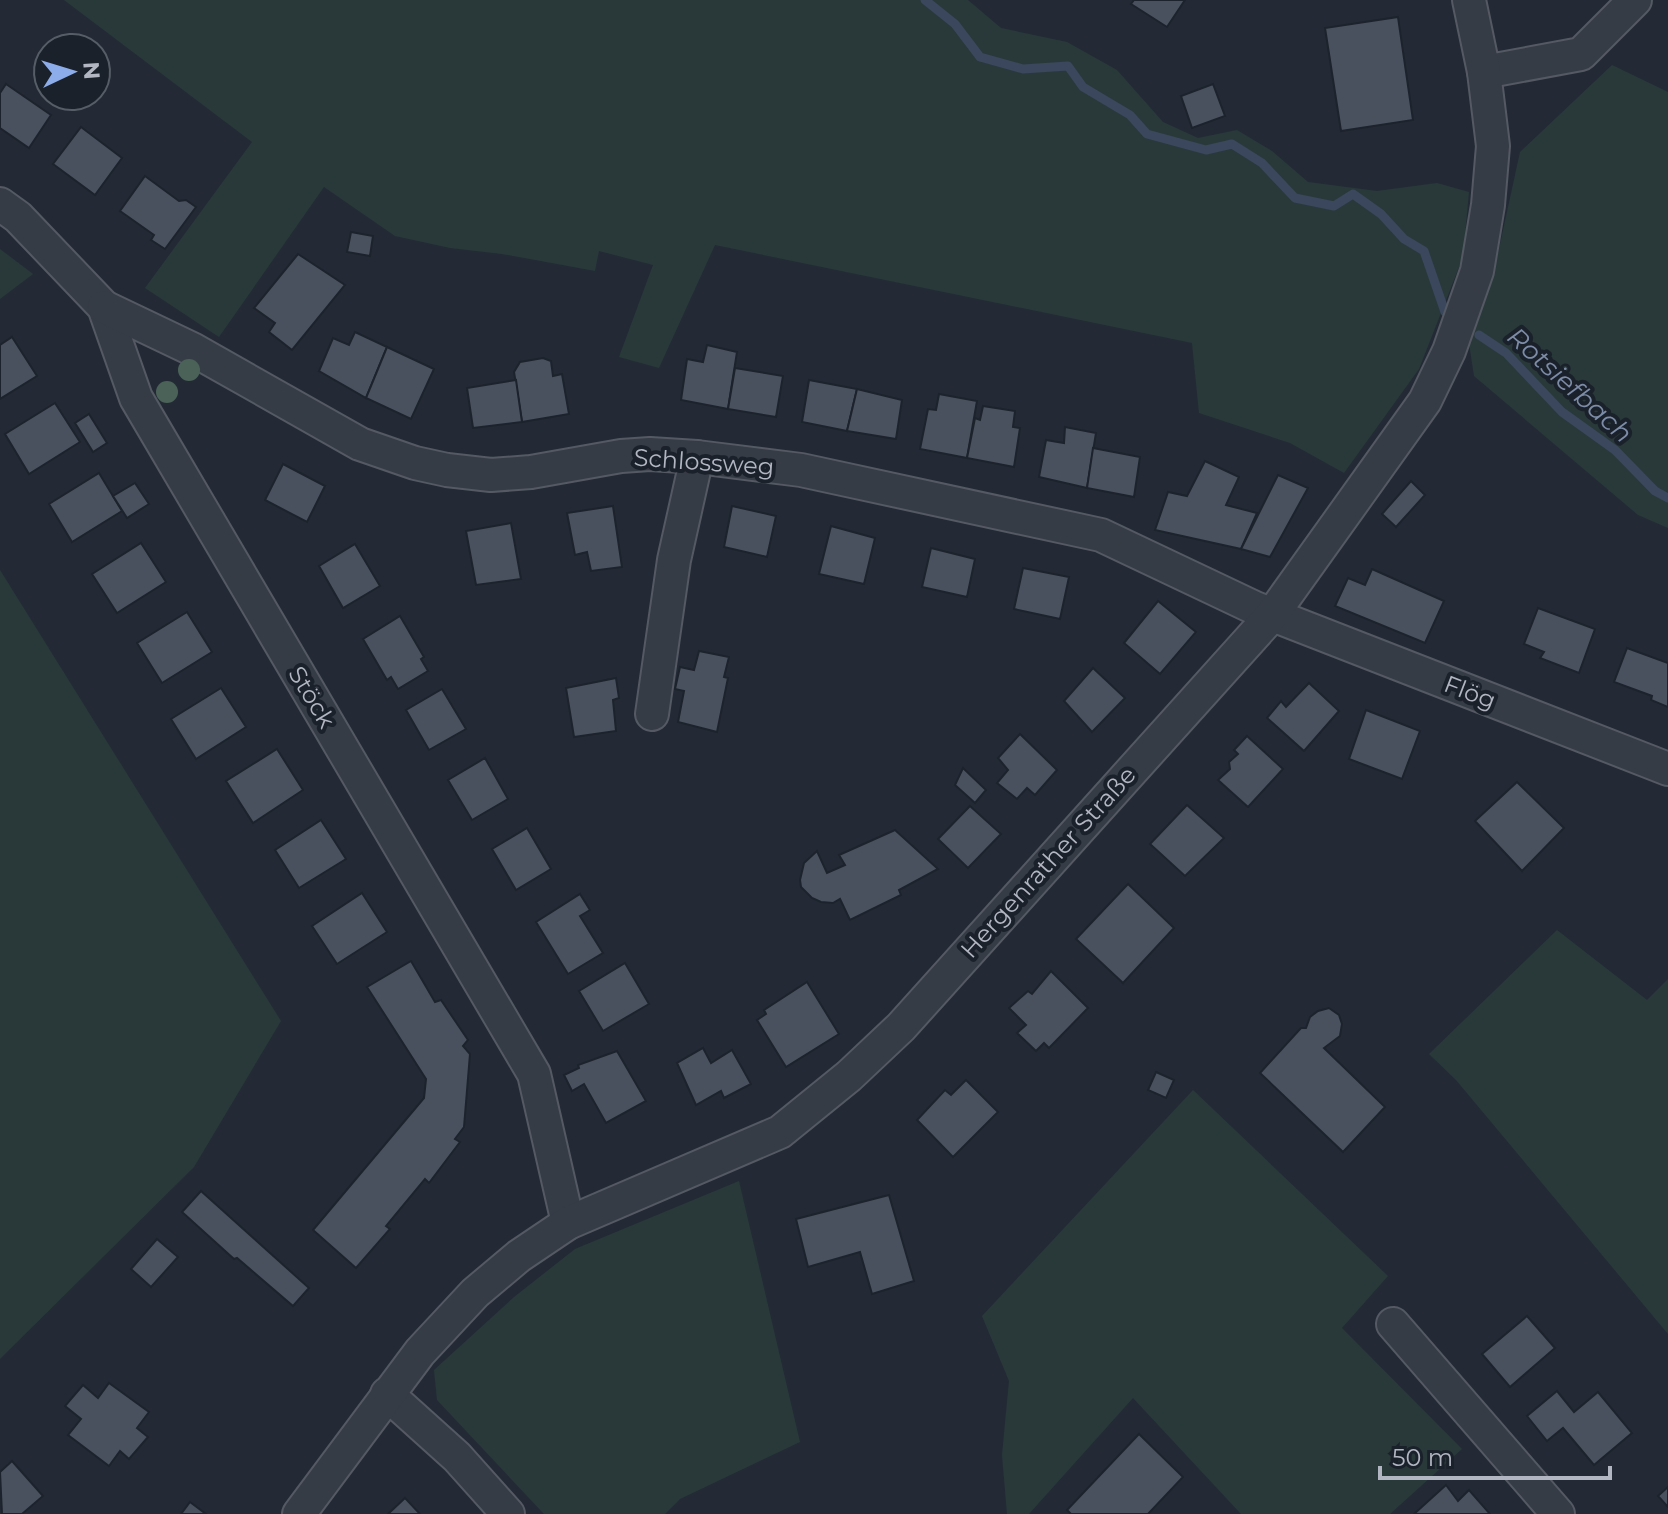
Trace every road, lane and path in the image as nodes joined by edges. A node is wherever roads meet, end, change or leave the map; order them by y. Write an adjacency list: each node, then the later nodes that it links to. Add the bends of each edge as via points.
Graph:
1 (1469, 0): 3 (street, Hergenrather Straße)
2 (1635, 0): 3 (street, via 1581,54)
3 (1484, 72): 7 (street, Hergenrather Straße, via 1493,146 1488,205 1477,271 1449,351 1425,401)
4 (0, 204): 5 (street, Stöck)
5 (104, 307): 6 (street, Schlossweg, via 192,349 360,444 415,463 491,475 621,456); 10 (street, Stöck, via 136,398 534,1074)
6 (697, 457): 7 (street, Schlossweg, via 801,470 1101,535); 8 (street, via 674,560)
7 (1272, 615): 9 (street, Flög); 10 (street, Hergenrather Straße, via 901,1027 849,1076 780,1132)
8 (652, 714)
9 (1668, 769)
10 (568, 1223): 12 (street, Hergenrather Straße, via 475,1293)
11 (1393, 1324): 15 (street)
12 (387, 1394): 13 (street, Hergenrather Straße); 14 (street, via 457,1457)
13 (299, 1514)
14 (508, 1514)
15 (1558, 1514)

